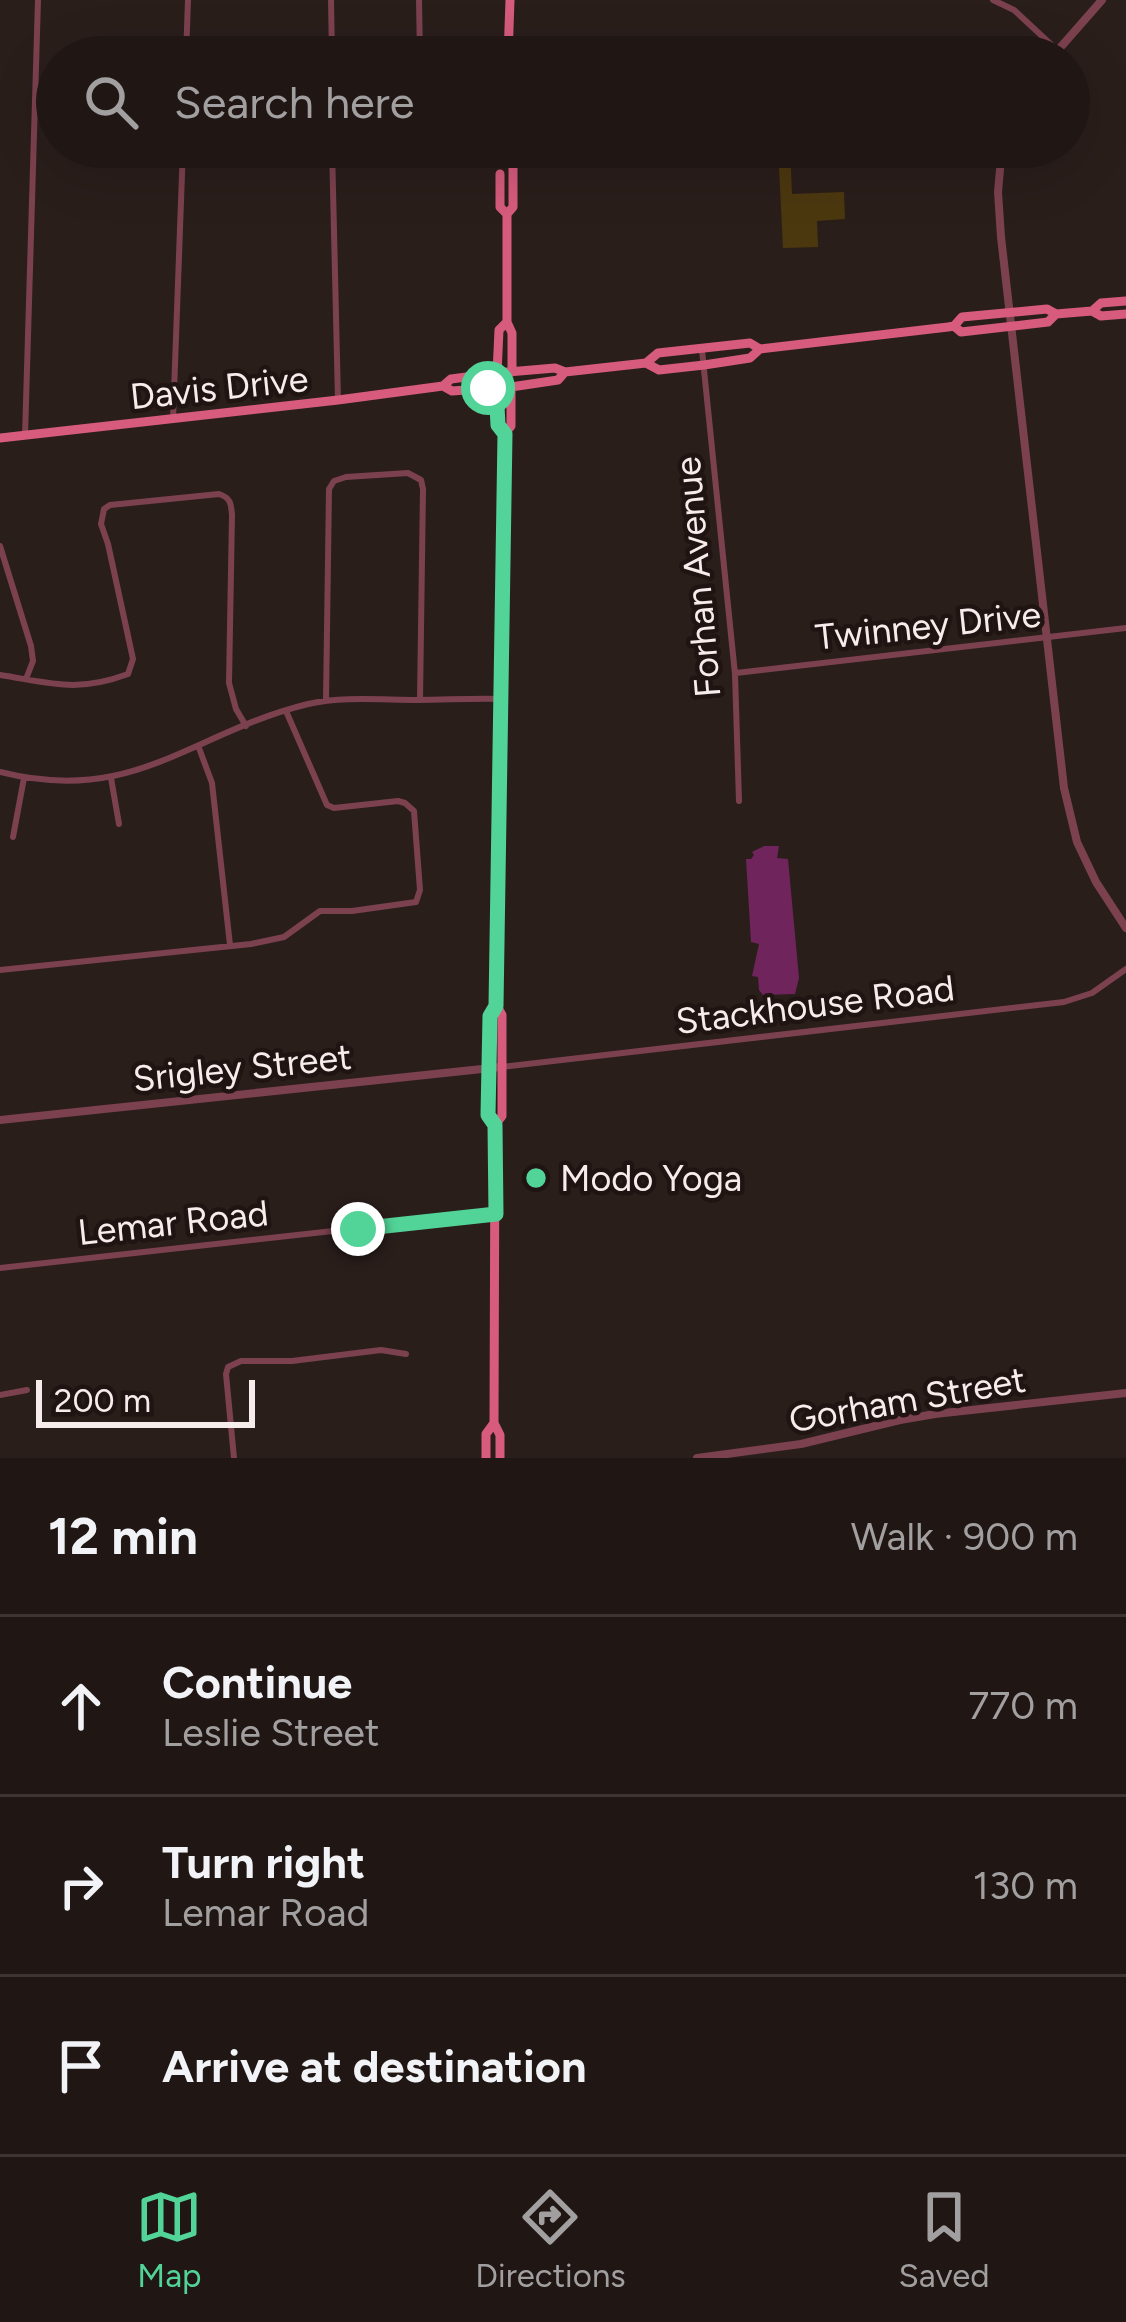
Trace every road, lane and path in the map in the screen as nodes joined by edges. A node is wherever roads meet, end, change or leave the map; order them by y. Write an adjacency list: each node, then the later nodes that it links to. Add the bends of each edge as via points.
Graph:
1 (38, 0): 8 (street)
2 (188, 0): 9 (street)
3 (331, 0): 10 (street)
4 (419, 0): 11 (street)
5 (510, 0): 12 (main road)
6 (993, 0): 13 (street)
7 (1102, 0): 14 (street)
8 (37, 36)
9 (187, 36)
10 (332, 36)
11 (420, 36)
12 (509, 36)
13 (1038, 36)
14 (1070, 36)
15 (36, 67): 43 (street)
16 (182, 168): 41 (street)
17 (332, 168): 40 (street)
18 (500, 168): 21 (main road)
19 (513, 168): 21 (main road)
20 (1000, 168): 24 (street)
21 (507, 214): 27 (main road)
22 (1126, 301): 23 (main road, Davis Drive)
23 (1092, 311): 25 (main road, Davis Drive); 26 (main road, Davis Drive)
24 (1010, 312): 25 (main road, Davis Drive); 28 (main road, Davis Drive, via 962,317); 29 (street)
25 (1056, 314): 29 (main road, Davis Drive)
26 (1126, 314)
27 (507, 322): 34 (main road); 36 (main road, via 499,330)
28 (954, 326): 29 (main road, Davis Drive); 31 (main road, Davis Drive)
29 (1011, 327): 47 (street)
30 (701, 348): 31 (main road, Davis Drive); 32 (main road, Davis Drive, via 658,353); 33 (street, Forhan Avenue)
31 (760, 349): 33 (main road, Davis Drive)
32 (646, 363): 33 (main road, Davis Drive, via 659,370); 35 (main road, Davis Drive)
33 (704, 365): 48 (street, Forhan Avenue)
34 (512, 372): 35 (main road, Davis Drive); 36 (main road, Davis Drive)
35 (565, 372): 38 (main road, Davis Drive)
36 (497, 373): 37 (main road, Davis Drive)
37 (443, 386): 39 (main road, Davis Drive); 40 (main road, Davis Drive)
38 (511, 387): 39 (main road, Davis Drive); 42 (main road)
39 (496, 388): 42 (main road)
40 (338, 400): 41 (main road, Davis Drive)
41 (173, 419): 43 (main road, Davis Drive)
42 (505, 434): 51 (main road)
43 (25, 436): 44 (main road, Davis Drive)
44 (0, 438)
45 (0, 546): 50 (street, via 32,646)
46 (1126, 628): 47 (street, Twinney Drive)
47 (1048, 638): 48 (street, Twinney Drive); 63 (street, via 1077,842)
48 (735, 674): 60 (street, Forhan Avenue)
49 (0, 675): 50 (street)
50 (26, 680): 55 (street, via 84,686 132,668 104,509 219,494 232,515 229,682)
51 (501, 699): 52 (street); 67 (main road, via 502,1015)
52 (420, 700): 53 (street); 53 (street, via 423,489 408,473 346,477 329,489)
53 (326, 701): 54 (street)
54 (286, 712): 55 (street); 64 (street, via 327,805 398,802 414,811 419,897 320,911 284,937)
55 (246, 726): 56 (street)
56 (199, 748): 59 (street); 64 (street, via 212,783)
57 (0, 772): 58 (street)
58 (24, 778): 59 (street); 62 (street)
59 (110, 778): 61 (street)
60 (739, 801)
61 (119, 824)
62 (13, 837)
63 (1126, 928)
64 (230, 945): 66 (street)
65 (1126, 969): 67 (street, Stackhouse Road, via 1064,1002)
66 (0, 970)
67 (495, 1067): 68 (street, Srigley Street); 69 (main road, via 502,1116 495,1125)
68 (0, 1120)
69 (496, 1214): 70 (street, Lemar Road); 75 (main road)
70 (0, 1268)
71 (406, 1354): 76 (street, via 228,1367)
72 (27, 1390): 74 (street)
73 (1126, 1393): 79 (street, Gorham Street, via 935,1414)
74 (0, 1395)
75 (494, 1424): 77 (main road); 78 (main road)
76 (234, 1458)
77 (486, 1458)
78 (500, 1458)
79 (697, 1458)

